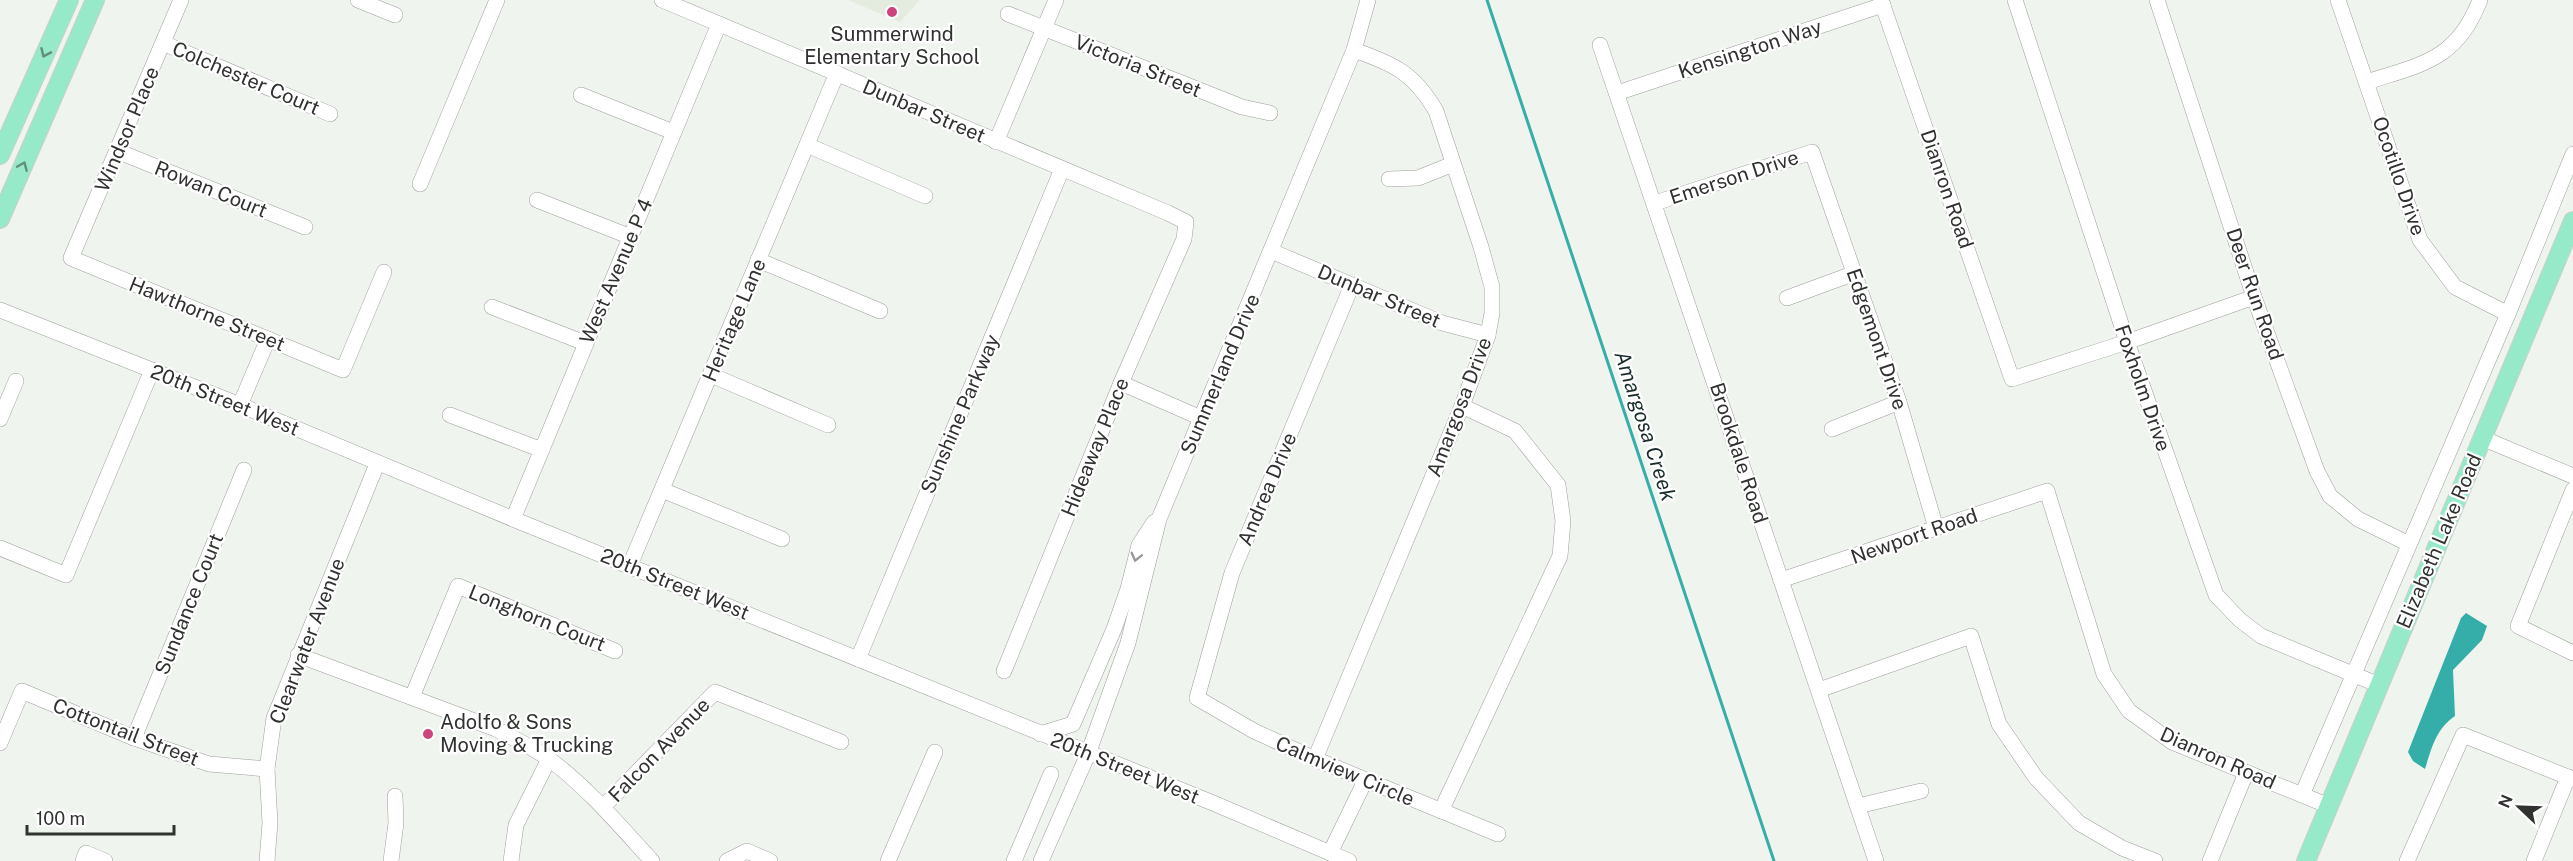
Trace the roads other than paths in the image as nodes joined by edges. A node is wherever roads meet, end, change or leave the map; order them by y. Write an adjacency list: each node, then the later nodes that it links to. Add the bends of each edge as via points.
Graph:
1 (69, 0): 33 (main road, one-way to 33)
2 (95, 0): 41 (main road, one-way to 2)
3 (182, 0): 18 (street, Windsor Place)
4 (358, 0): 15 (street)
5 (496, 0): 37 (street)
6 (662, 0): 16 (street, Dunbar Street)
7 (1056, 0): 17 (street)
8 (1368, 0): 20 (street, Summerland Drive)
9 (2015, 0): 60 (street, Foxholm Drive)
10 (2157, 0): 52 (street, Deer Run Road)
11 (2338, 0): 22 (street, Ocotillo Drive)
12 (2480, 0): 22 (street, via 2474,18 2454,44 2427,62)
13 (1882, 3): 23 (street, Kensington Way); 60 (street, Dianron Road, via 2012,379)
14 (1008, 14): 17 (street, Victoria Street)
15 (395, 15)
16 (719, 24): 21 (street, Dunbar Street); 27 (street, West Avenue P 4)
17 (1044, 28): 25 (street, Victoria Street, via 1242,107); 28 (street)
18 (163, 43): 26 (street, Colchester Court); 30 (street, Windsor Place)
19 (1600, 45): 23 (street, Brookdale Road)
20 (1354, 50): 34 (street, Amargosa Drive, via 1384,60 1424,91 1436,111); 46 (street, Summerland Drive)
21 (837, 74): 28 (street, Dunbar Street); 29 (street, Heritage Lane)
22 (2367, 82): 57 (street, Ocotillo Drive, via 2420,240 2455,287)
23 (1617, 93): 40 (street, Brookdale Road)
24 (581, 94): 27 (street)
25 (1270, 113)
26 (330, 114)
27 (672, 132): 45 (street, West Avenue P 4)
28 (996, 142): 35 (street, Dunbar Street)
29 (807, 145): 38 (street); 48 (street, Heritage Lane)
30 (117, 151): 44 (street, Rowan Court); 47 (street, Windsor Place)
31 (1812, 152): 40 (street, Emerson Drive); 50 (street, Edgemont Drive)
32 (2573, 154): 57 (street)
33 (0, 155)
34 (1453, 164): 36 (street, via 1418,178); 58 (street, Amargosa Drive, via 1492,287)
35 (1062, 169): 43 (street, Dunbar Street); 93 (street, Sunshine Parkway)
36 (1389, 179)
37 (420, 184)
38 (925, 196)
39 (537, 200): 45 (street)
40 (1655, 203): 89 (street, Brookdale Road)
41 (0, 219)
42 (2573, 221): 74 (main road, Elizabeth Lake Road)
43 (1186, 222): 65 (street, Hideaway Place, via 1184,239)
44 (305, 227)
45 (631, 237): 61 (street, West Avenue P 4)
46 (1271, 251): 51 (street, Dunbar Street); 70 (street, Summerland Drive)
47 (72, 258): 59 (street, Hawthorne Street)
48 (758, 260): 56 (street); 63 (street, Heritage Lane)
49 (384, 272): 59 (street, Hawthorne Street, via 343,370)
50 (1855, 273): 53 (street); 66 (street, Edgemont Drive)
51 (1352, 285): 58 (street, Dunbar Street, via 1442,323); 99 (street, Andrea Drive, via 1232,573)
52 (2254, 297): 60 (street); 86 (street, Deer Run Road, via 2317,471 2330,496 2358,519)
53 (1787, 298)
54 (492, 307): 61 (street)
55 (0, 310): 62 (street, 20th Street West)
56 (880, 311)
57 (2508, 314): 86 (street)
58 (1488, 335): 68 (street, Amargosa Drive)
59 (268, 339): 67 (street)
60 (2127, 342): 95 (street, Foxholm Drive, via 2216,596 2261,636)
61 (585, 343): 75 (street, West Avenue P 4)
62 (152, 370): 67 (street, 20th Street West); 87 (street, via 66,575)
63 (711, 375): 72 (street); 79 (street, Heritage Lane)
64 (16, 381): 71 (street)
65 (1121, 383): 70 (street); 94 (street, Hideaway Place)
66 (1899, 402): 73 (street); 84 (street, Edgemont Drive)
67 (240, 405): 76 (street, 20th Street West)
68 (1462, 406): 107 (street, Amargosa Drive); 119 (street, via 1515,431 1558,485 1563,521 1560,556)
69 (450, 415): 75 (street)
70 (1201, 418): 82 (street, Summerland Drive)
71 (0, 419)
72 (828, 425)
73 (1832, 429)
74 (2482, 438): 78 (street); 96 (main road, Elizabeth Lake Road)
75 (542, 450): 83 (street, West Avenue P 4)
76 (377, 464): 83 (street, 20th Street West); 92 (street, Clearwater Avenue)
77 (244, 470): 101 (street, Sundance Court)
78 (2573, 476)
79 (662, 490): 85 (street); 88 (street, Heritage Lane)
80 (2573, 490): 91 (street, via 2518,626)
81 (2047, 491): 84 (street, Newport Road); 109 (street, Dianron Road, via 2104,674 2128,711 2172,742)
82 (1164, 507): 100 (street, one-way to 100, via 1139,545 1114,630 1073,724); 105 (street, Summerland Drive, via 1128,643)
83 (513, 519): 88 (street, 20th Street West)
84 (1936, 528): 89 (street, Newport Road)
85 (782, 539)
86 (2409, 544): 95 (street)
87 (0, 548)
88 (630, 565): 93 (street, 20th Street West)
89 (1781, 580): 97 (street, Brookdale Road)
90 (615, 651): 98 (street, Longhorn Court, via 458,586)
91 (2573, 653)
92 (298, 655): 98 (street); 108 (street, Clearwater Avenue, via 274,718)
93 (858, 659): 100 (street, 20th Street West)
94 (1004, 671)
95 (2354, 674): 96 (street, Foxholm Drive); 114 (street)
96 (2379, 685): 117 (main road, Elizabeth Lake Road)
97 (1819, 690): 116 (street, Brookdale Road); 135 (street, via 1971,636 1999,724 2036,778 2079,824)
98 (412, 698): 106 (street, via 496,729)
99 (1197, 698): 107 (street, Calmview Circle, via 1254,731)
100 (1040, 734): 105 (street, 20th Street West)
101 (134, 738): 103 (street, Cottontail Street, via 22,691); 108 (street, Cottontail Street, via 209,764)
102 (841, 742): 118 (street, Falcon Avenue, via 715,692)
103 (0, 743)
104 (935, 752): 130 (street)
105 (1088, 754): 121 (street, 20th Street West); 132 (street, Summerland Drive)
106 (549, 759): 118 (street); 126 (street, via 516,825)
107 (1315, 759): 112 (street, Calmview Circle)
108 (267, 769): 124 (street, Clearwater Avenue)
109 (2246, 773): 114 (street, Dianron Road); 136 (street)
110 (1051, 774): 131 (street)
111 (2571, 778): 138 (street, via 2463,735); 139 (street)
112 (1365, 781): 119 (street, Calmview Circle); 121 (street)
113 (1921, 791): 116 (street)
114 (2302, 795): 117 (street, Dianron Road)
115 (395, 796): 125 (street)
116 (1858, 806): 134 (street, Brookdale Road)
117 (2329, 806): 137 (main road, Elizabeth Lake Road)
118 (603, 807): 127 (street)
119 (1441, 812): 120 (street, Calmview Circle)
120 (1498, 834)
121 (1330, 853): 133 (street, 20th Street West)
122 (85, 857): 123 (street)
123 (105, 861)
124 (267, 861)
125 (391, 861)
126 (511, 861)
127 (652, 861)
128 (727, 861): 129 (street, via 747,851)
129 (770, 861)
130 (888, 861)
131 (1014, 861)
132 (1041, 861)
133 (1349, 861)
134 (1876, 861)
135 (2155, 861)
136 (2211, 861)
137 (2306, 861)
138 (2407, 861)
139 (2534, 861)

